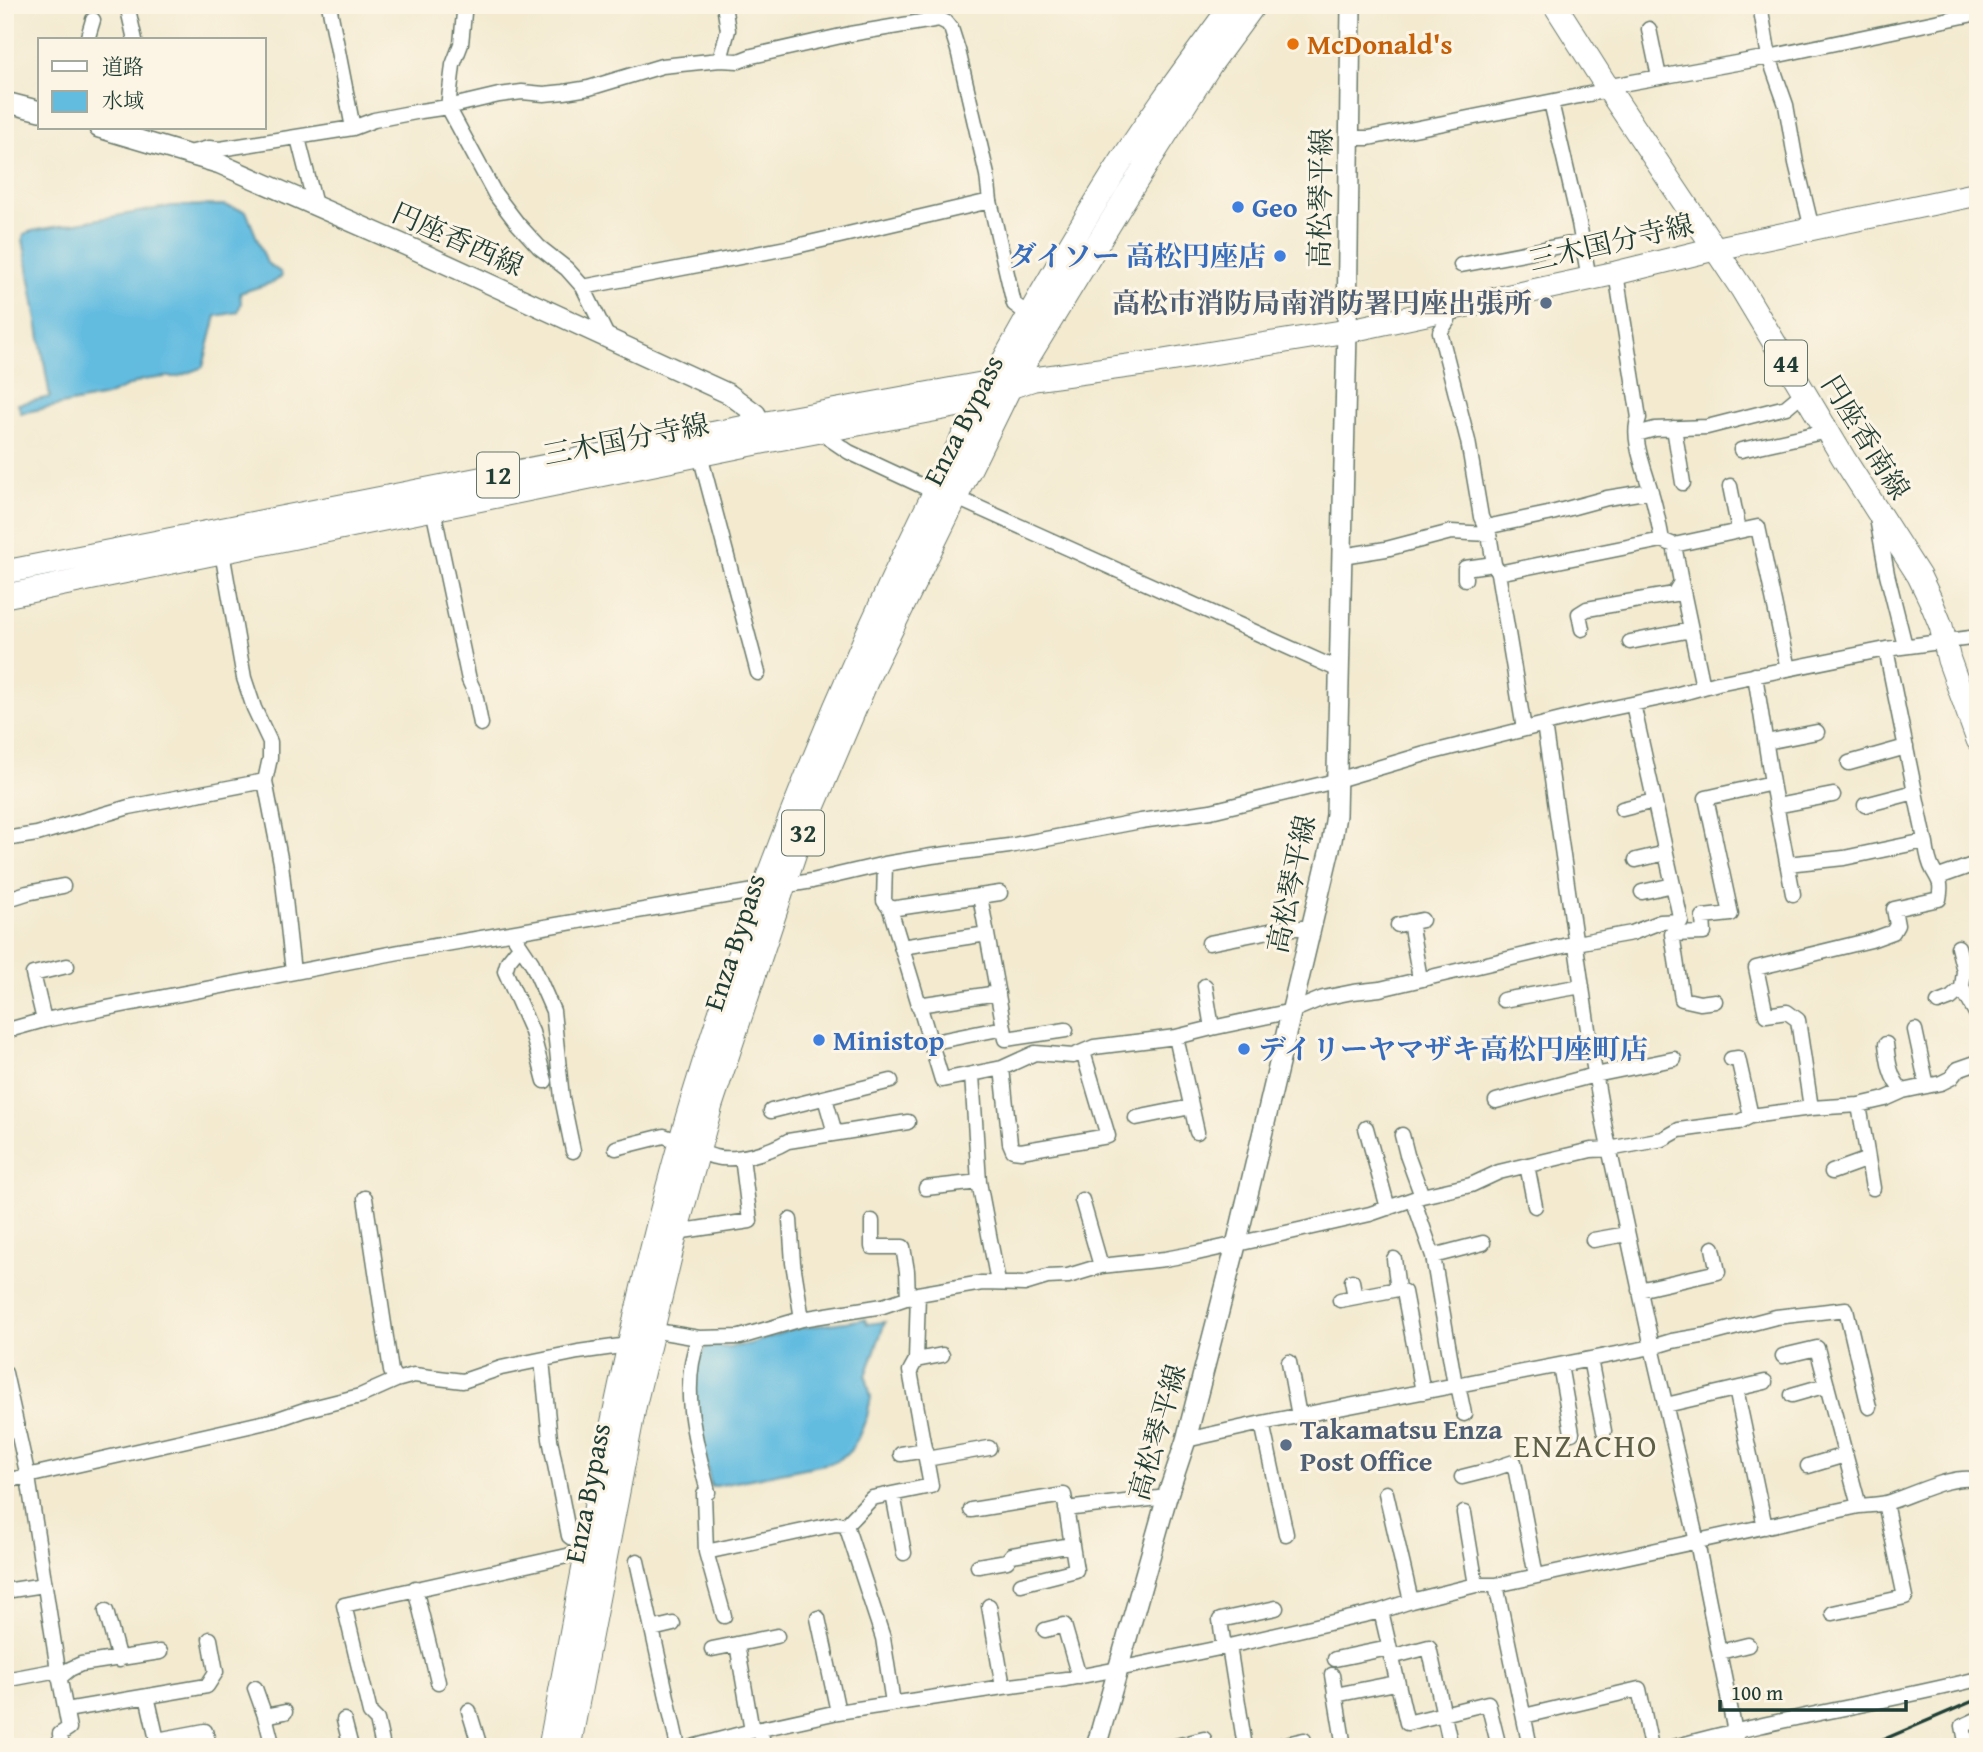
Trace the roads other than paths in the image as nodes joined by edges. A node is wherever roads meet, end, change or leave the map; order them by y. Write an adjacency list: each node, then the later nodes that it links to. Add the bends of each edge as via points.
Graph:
1 (127, 5): 16 (street)
2 (329, 5): 25 (street)
3 (463, 5): 23 (street, via 461,44 453,65)
4 (724, 5): 18 (street, via 728,30)
5 (947, 5): 12 (street)
6 (1232, 5): 42 (main road, Enza Bypass / 32, via 1104,189)
7 (1254, 5): 45 (main road, Enza Bypass / 32)
8 (1351, 5): 29 (main road, 高松琴平線)
9 (1555, 5): 20 (main road, 円座香南線 / 44)
10 (1760, 5): 17 (street)
11 (1978, 13): 17 (street)
12 (939, 19): 18 (street, via 850,34 739,61); 32 (street, via 951,28 958,50)
13 (93, 20): 15 (street)
14 (1650, 29): 19 (street)
15 (88, 38)
16 (135, 38)
17 (1769, 57): 19 (street); 34 (street, via 1786,105)
18 (720, 60): 23 (street, via 662,66 589,88 499,95)
19 (1659, 77): 20 (street)
20 (1609, 90): 22 (street); 36 (main road, 円座香南線 / 44)
21 (5, 102): 24 (main road)
22 (1551, 102): 29 (street, via 1369,138); 35 (street)
23 (448, 107): 25 (street); 40 (street, via 495,194 539,247)
24 (38, 110)
25 (353, 128): 28 (street)
26 (113, 130): 27 (main road, 円座香西線)
27 (154, 136): 30 (main road, 円座香西線)
28 (298, 138): 30 (street); 33 (street)
29 (1349, 138): 43 (main road, 高松琴平線)
30 (185, 154): 33 (main road, 円座香西線)
31 (1978, 194): 34 (main road, 三木国分寺線 / 12)
32 (990, 201): 40 (street, via 792,247); 42 (street, via 1014,303)
33 (315, 205): 44 (main road, 円座香西線)
34 (1812, 229): 36 (main road, 三木国分寺線 / 12)
35 (1581, 242): 37 (street); 39 (street)
36 (1714, 249): 38 (main road, 三木国分寺線 / 12); 46 (main road, 円座香南線 / 44)
37 (1461, 265)
38 (1616, 273): 39 (main road, 三木国分寺線 / 12); 51 (street, via 1639,418)
39 (1589, 278): 41 (main road, 三木国分寺線 / 12)
40 (583, 287): 44 (street)
41 (1447, 310): 43 (main road, 三木国分寺線 / 12); 60 (street, via 1448,320 1440,332 1468,441 1481,517)
42 (1029, 315): 45 (main road, Enza Bypass / 32)
43 (1347, 331): 45 (main road, 三木国分寺線 / 12, via 1034,379); 64 (main road, 高松琴平線)
44 (608, 338): 50 (main road, 円座香西線, via 729,394 756,414)
45 (994, 390): 48 (main road, 三木国分寺線 / 12); 50 (main road, 三木国分寺線 / 12); 57 (main road, Enza Bypass / 32); 57 (main road, Enza Bypass / 32)
46 (1804, 392): 47 (street, via 1786,407 1707,427); 49 (main road, 円座香南線 / 44)
47 (1674, 428): 51 (street); 54 (street)
48 (818, 431): 50 (main road, 三木国分寺線 / 12); 57 (street, via 849,452)
49 (1827, 431): 52 (street); 58 (main road, 円座香南線 / 44)
50 (764, 432): 53 (main road, 三木国分寺線 / 12); 66 (main road, 三木国分寺線 / 12)
51 (1637, 434): 56 (street)
52 (1741, 450)
53 (700, 455): 59 (main road, 三木国分寺線 / 12); 79 (street)
54 (1683, 483)
55 (1730, 486): 61 (street)
56 (1651, 491): 60 (street); 62 (street)
57 (946, 495): 78 (street); 110 (main road, Enza Bypass / 32, via 799,840)
58 (1875, 508): 74 (main road, 円座香南線 / 44, via 1924,587); 75 (street)
59 (433, 509): 63 (main road, 三木国分寺線 / 12); 83 (street)
60 (1488, 530): 64 (street, via 1451,532); 65 (street)
61 (1740, 531): 62 (street); 77 (street, via 1758,527)
62 (1668, 543): 65 (street); 68 (street)
63 (222, 552): 69 (main road, 三木国分寺線 / 12); 92 (street, via 244,678 270,742)
64 (1342, 556): 78 (main road, 高松琴平線)
65 (1496, 569): 67 (street, via 1465,568); 85 (street)
66 (5, 572)
67 (1465, 579)
68 (1681, 582): 70 (street, via 1674,594 1587,609 1579,614); 71 (street)
69 (5, 596)
70 (1582, 629)
71 (1691, 630): 73 (street); 81 (street)
72 (1978, 637): 74 (street)
73 (1630, 642)
74 (1945, 642): 75 (street); 87 (main road, 円座香南線 / 44)
75 (1905, 646): 76 (street)
76 (1886, 649): 77 (street); 89 (street)
77 (1788, 669): 80 (street)
78 (1339, 670): 91 (main road, 高松琴平線)
79 (758, 673)
80 (1755, 675): 81 (street); 88 (street)
81 (1703, 687): 82 (street)
82 (1633, 704): 84 (street); 96 (street)
83 (481, 724)
84 (1544, 724): 85 (street); 122 (street)
85 (1524, 729): 91 (street)
86 (1817, 732): 88 (street)
87 (1978, 740)
88 (1766, 741): 93 (street)
89 (1906, 747): 90 (street); 94 (street)
90 (1849, 763)
91 (1336, 780): 105 (street, via 1210,811); 118 (main road, 高松琴平線, via 1332,840)
92 (265, 781): 100 (street, via 129,807); 126 (street, via 281,863)
93 (1772, 783): 98 (street); 133 (street, via 1706,798 1731,914 1703,917 1704,933 1672,934 1682,999)
94 (1915, 792): 97 (street); 101 (street)
95 (1833, 796): 98 (street)
96 (1654, 801): 99 (street); 102 (street)
97 (1865, 805)
98 (1776, 806): 106 (street)
99 (1622, 809)
100 (5, 839)
101 (1925, 841): 106 (street); 107 (street, via 1932,869)
102 (1666, 853): 103 (street); 108 (street)
103 (1636, 860)
104 (1978, 863): 107 (street)
105 (885, 864): 110 (street); 116 (street, via 884,901)
106 (1787, 864): 113 (street)
107 (1939, 877): 162 (street, via 1938,899 1894,909 1897,925 1893,932 1756,968 1766,1015 1787,1012 1798,1020)
108 (1673, 885): 111 (street); 122 (street, via 1681,921)
109 (63, 886): 115 (street)
110 (773, 887): 120 (street); 171 (main road, Enza Bypass / 32, via 711,1105)
111 (1642, 892)
112 (1000, 893): 114 (street)
113 (1793, 894)
114 (980, 896): 116 (street); 119 (street)
115 (5, 900)
116 (890, 909): 123 (street)
117 (1410, 922): 127 (street)
118 (1312, 928): 121 (street, via 1284,928); 136 (main road, 高松琴平線)
119 (987, 934): 123 (street); 131 (street)
120 (516, 939): 126 (street); 154 (street, via 505,971 532,1032); 174 (street, via 553,1011)
121 (1209, 943)
122 (1576, 943): 127 (street); 129 (street)
123 (901, 947): 135 (street)
124 (1958, 947): 130 (street, via 1964,971)
125 (67, 966): 138 (street, via 33,974)
126 (293, 972): 138 (street)
127 (1420, 979): 136 (street, via 1323,998)
128 (1205, 986): 140 (street)
129 (1582, 986): 132 (street); 153 (street)
130 (1962, 988): 134 (street); 137 (street)
131 (998, 993): 135 (street); 139 (street)
132 (1503, 1000)
133 (1715, 1002)
134 (1938, 1003)
135 (918, 1005): 145 (street)
136 (1293, 1011): 140 (street); 193 (main road, 高松琴平線)
137 (1978, 1017)
138 (44, 1020): 143 (street)
139 (1004, 1028): 141 (street, via 1006,1039); 145 (street)
140 (1212, 1028): 144 (street)
141 (1066, 1030)
142 (1915, 1030): 156 (street)
143 (5, 1031)
144 (1176, 1038): 147 (street); 161 (street)
145 (929, 1043): 152 (street, via 942,1080)
146 (1886, 1044): 157 (street, via 1892,1075)
147 (1083, 1052): 151 (street, via 1073,1056 1035,1052); 151 (street, via 1108,1136 1013,1150)
148 (1674, 1059): 153 (street)
149 (1731, 1059): 164 (street, via 1738,1058)
150 (1978, 1062): 156 (street)
151 (1002, 1068): 152 (street)
152 (972, 1075): 179 (street)
153 (1595, 1075): 159 (street); 173 (street)
154 (545, 1081)
155 (891, 1081): 158 (street)
156 (1927, 1086): 157 (street)
157 (1903, 1091): 160 (street)
158 (825, 1098): 163 (street); 169 (street)
159 (1496, 1101)
160 (1858, 1105): 162 (street); 176 (street)
161 (1191, 1107): 165 (street); 168 (street)
162 (1811, 1108): 164 (street)
163 (771, 1111)
164 (1751, 1116): 173 (street)
165 (1136, 1118)
166 (908, 1122): 169 (street)
167 (1366, 1128): 186 (street)
168 (1196, 1132)
169 (835, 1133): 175 (street, via 788,1141)
170 (1402, 1135): 183 (street)
171 (690, 1146): 172 (street, via 664,1136); 175 (street, via 716,1157); 189 (main road, Enza Bypass / 32); 206 (main road, Enza Bypass / 32)
172 (616, 1148)
173 (1609, 1149): 177 (street); 190 (street)
174 (573, 1151)
175 (742, 1157): 189 (street, via 750,1221)
176 (1868, 1159): 178 (street); 181 (street)
177 (1527, 1165): 183 (street); 185 (street)
178 (1832, 1171)
179 (979, 1182): 180 (street); 199 (street)
180 (926, 1188)
181 (1873, 1188)
182 (365, 1198): 216 (street)
183 (1417, 1198): 186 (street); 195 (street)
184 (1082, 1200): 197 (street)
185 (1535, 1206)
186 (1388, 1208): 193 (street)
187 (790, 1220): 203 (street)
188 (872, 1221): 202 (street, via 872,1247 903,1247)
189 (676, 1232): 204 (main road, Enza Bypass / 32)
190 (1627, 1234): 191 (street); 201 (street)
191 (1593, 1240)
192 (1483, 1243): 195 (street)
193 (1236, 1245): 197 (street); 230 (main road, 高松琴平線)
194 (1713, 1248): 201 (street, via 1718,1272)
195 (1433, 1256): 218 (street)
196 (1394, 1259): 200 (street)
197 (1101, 1266): 199 (street, via 1024,1284)
198 (1352, 1281): 200 (street, via 1347,1298)
199 (998, 1282): 202 (street)
200 (1398, 1289): 221 (street, via 1404,1292)
201 (1639, 1290): 207 (street)
202 (913, 1296): 203 (street, via 883,1306); 212 (street)
203 (802, 1319): 205 (street, via 740,1337)
204 (651, 1330): 205 (street); 206 (street); 253 (main road, Enza Bypass / 32)
205 (699, 1338): 254 (street, via 691,1357 690,1401 708,1492 704,1494)
206 (628, 1345): 211 (street); 253 (main road, Enza Bypass / 32)
207 (1652, 1348): 210 (street); 223 (street); 224 (street, via 1776,1317 1846,1309)
208 (942, 1355): 212 (street)
209 (1783, 1356): 219 (street, via 1817,1348)
210 (1590, 1359): 214 (street); 228 (street)
211 (542, 1360): 216 (street, via 464,1381 414,1375); 253 (street, via 550,1439 569,1536)
212 (916, 1360): 233 (street, via 910,1371)
213 (1289, 1362): 226 (street)
214 (1560, 1365): 218 (street); 229 (street)
215 (5, 1373): 237 (street)
216 (396, 1380): 237 (street, via 360,1396 275,1420)
217 (1765, 1382): 220 (street)
218 (1456, 1385): 221 (street); 225 (street)
219 (1827, 1385): 222 (street); 234 (street)
220 (1736, 1389): 223 (street); 249 (street)
221 (1423, 1392): 226 (street)
222 (1792, 1395)
223 (1666, 1405): 251 (street)
224 (1869, 1407)
225 (1464, 1414)
226 (1299, 1416): 227 (street)
227 (1262, 1423): 230 (street); 250 (street)
228 (1604, 1431)
229 (1572, 1433)
230 (1186, 1440): 242 (main road, 高松琴平線)
231 (989, 1448): 233 (street)
232 (901, 1454): 233 (street)
233 (926, 1455): 241 (street, via 931,1486)
234 (1846, 1455): 235 (street); 244 (street)
235 (1808, 1466)
236 (1462, 1476): 258 (street, via 1514,1462)
237 (28, 1477): 239 (street); 260 (street)
238 (1978, 1480): 243 (street, via 1925,1488)
239 (5, 1481)
240 (1386, 1493): 265 (street)
241 (893, 1494): 248 (street, via 872,1499); 255 (street)
242 (1167, 1497): 245 (street); 287 (main road, 高松琴平線)
243 (1885, 1503): 244 (street); 270 (street, via 1905,1597)
244 (1859, 1506): 249 (street)
245 (1066, 1509): 246 (street, via 1064,1495); 252 (street)
246 (971, 1510)
247 (1464, 1513): 261 (street)
248 (846, 1525): 254 (street); 299 (street, via 883,1638)
249 (1765, 1527): 251 (street)
250 (1286, 1534)
251 (1697, 1542): 258 (street); 284 (street)
252 (1072, 1545): 257 (street); 259 (street, via 1076,1570)
253 (596, 1551): 263 (street); 319 (main road, Enza Bypass / 32); 320 (main road, Enza Bypass / 32)
254 (706, 1552): 271 (street)
255 (904, 1553)
256 (637, 1561): 274 (street)
257 (978, 1566)
258 (1536, 1576): 262 (street)
259 (1021, 1584)
260 (44, 1585): 264 (street); 288 (street)
261 (1476, 1585): 262 (street); 265 (street)
262 (1496, 1585): 306 (street)
263 (415, 1588): 293 (street); 317 (street, via 344,1605 370,1713 377,1720)
264 (5, 1591)
265 (1411, 1601): 269 (street)
266 (989, 1606): 295 (street)
267 (1276, 1608): 280 (street, via 1220,1620)
268 (106, 1611): 286 (street)
269 (1381, 1611): 280 (street); 283 (street)
270 (1833, 1613)
271 (724, 1616)
272 (818, 1618): 303 (street)
273 (673, 1624): 274 (street)
274 (652, 1629): 321 (street)
275 (1045, 1630): 290 (street, via 1064,1625)
276 (777, 1636): 278 (street)
277 (210, 1639): 298 (street, via 216,1672 207,1686)
278 (737, 1644): 281 (street); 309 (street)
279 (1748, 1645): 284 (street)
280 (1226, 1647): 287 (street); 326 (street)
281 (712, 1649)
282 (160, 1652): 286 (street)
283 (1390, 1652): 285 (street); 294 (street); 304 (street, via 1429,1647)
284 (1720, 1652): 310 (street)
285 (1335, 1659)
286 (120, 1660): 288 (street, via 81,1664)
287 (1118, 1669): 290 (street); 324 (main road, 高松琴平線)
288 (58, 1674): 292 (street); 300 (street)
289 (1332, 1675): 297 (street)
290 (1079, 1676): 295 (street)
291 (1978, 1679): 310 (street)
292 (5, 1681)
293 (438, 1682)
294 (1396, 1683): 297 (street); 304 (street, via 1407,1723)
295 (1003, 1687): 299 (street)
296 (255, 1688): 305 (street)
297 (1335, 1695): 328 (street)
298 (147, 1696): 300 (street); 314 (street, via 157,1740 205,1731)
299 (893, 1703): 303 (street)
300 (66, 1710): 313 (street, via 69,1728 60,1734)
301 (469, 1711): 318 (street)
302 (285, 1712): 305 (street)
303 (838, 1712): 309 (street)
304 (1444, 1714): 329 (street); 330 (street, via 1488,1703)
305 (265, 1716): 315 (street)
306 (1524, 1716): 331 (street); 332 (street, via 1639,1689)
307 (1978, 1719): 335 (street, via 1963,1726)
308 (344, 1720): 316 (street)
309 (756, 1730): 322 (street); 323 (street)
310 (1734, 1730): 333 (street); 334 (street)
311 (1204, 1739): 325 (street)
312 (1304, 1740): 327 (street)
313 (62, 1747)
314 (210, 1747)
315 (273, 1747)
316 (351, 1747)
317 (383, 1747)
318 (480, 1747)
319 (550, 1747)
320 (569, 1747)
321 (678, 1747)
322 (692, 1747)
323 (764, 1747)
324 (1096, 1747)
325 (1172, 1747)
326 (1245, 1747)
327 (1272, 1747)
328 (1344, 1747)
329 (1451, 1747)
330 (1499, 1747)
331 (1530, 1747)
332 (1651, 1747)
333 (1674, 1747)
334 (1738, 1747)
335 (1967, 1747)

